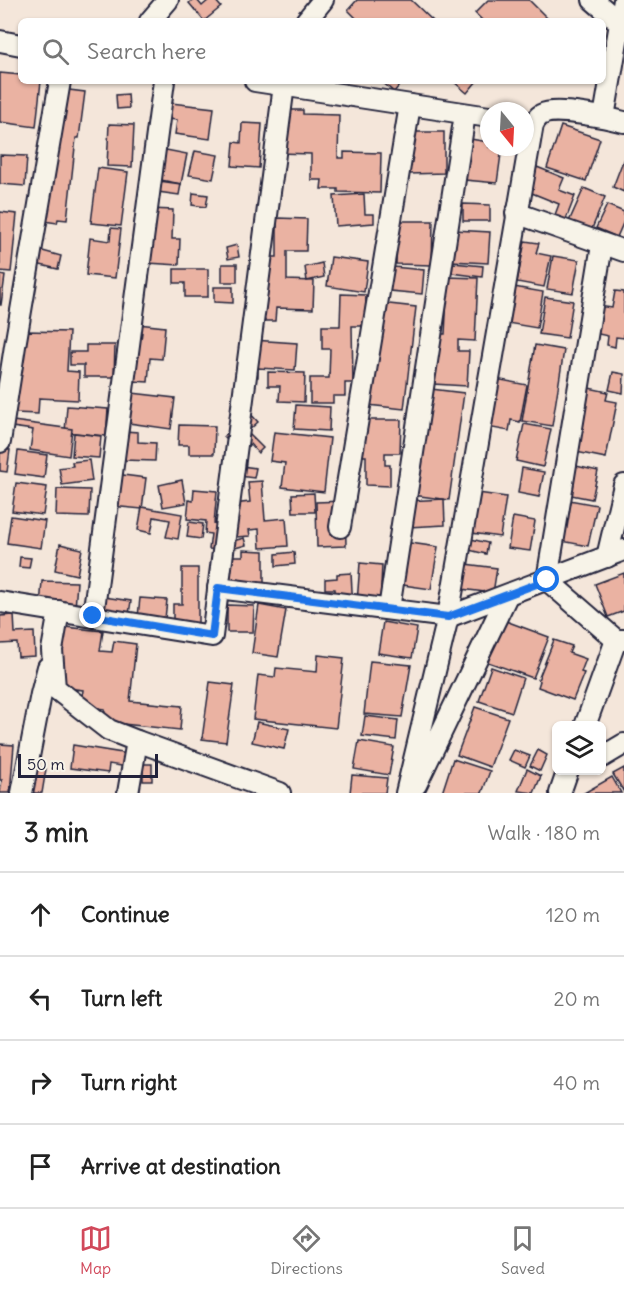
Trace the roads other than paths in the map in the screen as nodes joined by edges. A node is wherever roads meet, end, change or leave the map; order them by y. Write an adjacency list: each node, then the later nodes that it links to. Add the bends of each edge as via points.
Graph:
1 (168, 0): 5 (street)
2 (323, 0): 6 (street)
3 (593, 0): 7 (street)
4 (624, 0): 7 (street)
5 (153, 18)
6 (308, 18)
7 (620, 23): 17 (street)
8 (0, 41): 9 (street)
9 (18, 44)
10 (59, 84): 24 (street)
11 (164, 84): 34 (street)
12 (277, 84): 13 (street)
13 (284, 85): 14 (street); 29 (street)
14 (410, 105): 15 (street); 26 (street)
15 (465, 114): 16 (street); 32 (street)
16 (480, 116)
17 (604, 117): 18 (street, via 553,111); 19 (street)
18 (534, 120)
19 (624, 122)
20 (524, 156): 21 (street)
21 (516, 213): 22 (street); 35 (street)
22 (602, 245): 23 (street); 28 (street)
23 (624, 251)
24 (0, 442)
25 (624, 485): 27 (street)
26 (340, 527)
27 (615, 554): 28 (street)
28 (547, 580): 30 (street); 36 (street)
29 (218, 588): 32 (street); 34 (street, via 212,636)
30 (507, 596): 35 (street); 46 (street)
31 (0, 602): 33 (street)
32 (389, 609): 35 (street)
33 (59, 610): 34 (street); 37 (street)
34 (93, 616)
35 (448, 617): 45 (street)
36 (620, 640): 38 (street)
37 (52, 650): 39 (street, via 55,688 109,730); 42 (street)
38 (587, 721)
39 (137, 741): 43 (street); 44 (street)
40 (624, 744): 41 (street)
41 (606, 755)
42 (22, 793)
43 (128, 793)
44 (280, 793)
45 (406, 793)
46 (412, 793)

